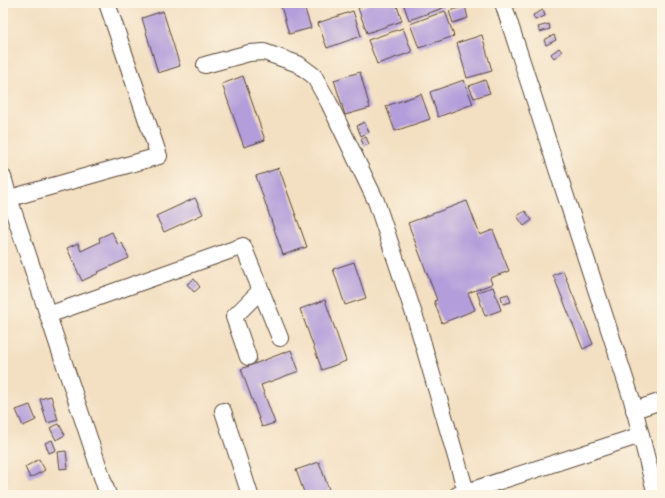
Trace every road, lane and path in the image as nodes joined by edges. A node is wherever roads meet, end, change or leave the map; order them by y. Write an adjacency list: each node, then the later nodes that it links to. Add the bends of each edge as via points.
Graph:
1 (108, 3): 5 (lane, via 159,156)
2 (503, 3): 11 (lane)
3 (205, 65): 14 (lane, via 249,53 264,52 298,64 314,76 376,201 417,323)
4 (3, 177): 5 (lane)
5 (6, 199): 7 (lane)
6 (261, 290): 7 (lane, via 243,246); 8 (lane); 9 (lane, via 234,317)
7 (48, 315): 15 (lane)
8 (280, 338)
9 (248, 356)
10 (662, 401): 11 (lane)
11 (634, 410): 13 (lane)
12 (223, 411): 16 (lane)
13 (641, 435): 14 (lane); 17 (lane)
14 (464, 494)
15 (108, 495)
16 (250, 495)
17 (656, 495)

